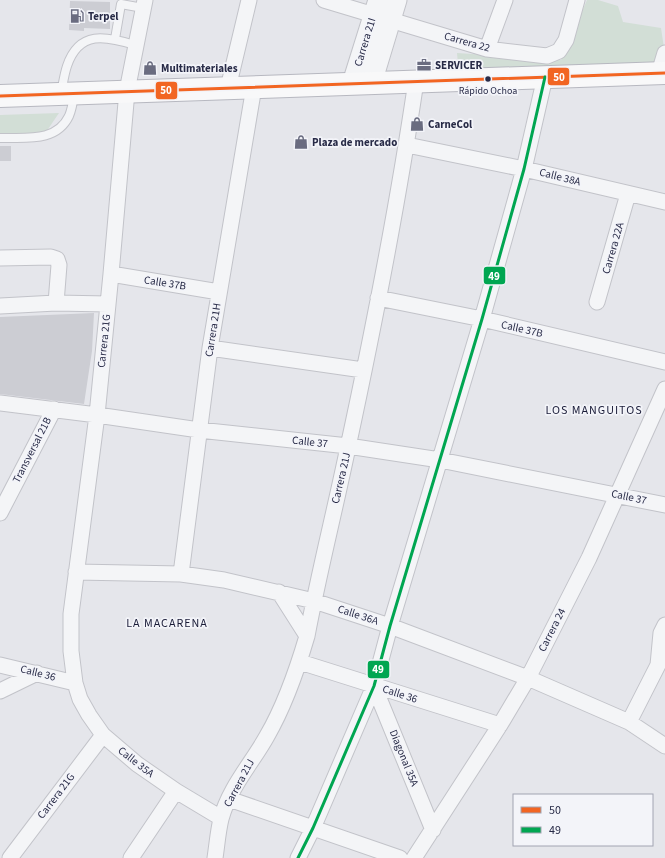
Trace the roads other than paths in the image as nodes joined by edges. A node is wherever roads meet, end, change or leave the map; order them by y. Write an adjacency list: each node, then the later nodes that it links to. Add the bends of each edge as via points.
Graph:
1 (249, 0): 16 (street)
2 (324, 0): 7 (street, Carrera 22)
3 (397, 0): 7 (street, Carrera 21I)
4 (505, 0): 10 (street)
5 (578, 0): 10 (street, Carrera 22, via 566,40 559,51 547,56)
6 (144, 4): 8 (lane, via 121,4); 9 (street, Carrera 21G)
7 (381, 11): 10 (street, Carrera 22); 14 (street, Carrera 21I)
8 (115, 38): 9 (lane); 18 (lane, via 100,37 87,40 79,46 67,66)
9 (136, 45): 17 (street, Carrera 21G)
10 (487, 49)
11 (663, 66): 12 (highway)
12 (545, 77): 13 (highway); 22 (street)
13 (416, 81): 14 (highway); 21 (street, Carrera 21J)
14 (362, 83): 15 (highway)
15 (254, 87): 16 (highway); 27 (street, Carrera 21H)
16 (228, 88): 17 (highway)
17 (127, 91): 18 (highway); 26 (street, Carrera 21G)
18 (68, 93): 19 (highway); 20 (lane, via 70,114 60,129 41,137)
19 (0, 96)
20 (0, 138)
21 (407, 145): 22 (street, Calle 38A); 28 (street, Carrera 21J)
22 (524, 168): 23 (street, Calle 38A); 33 (street)
23 (628, 194): 24 (street, Calle 38A); 29 (street, Carrera 22A)
24 (665, 202)
25 (0, 258): 30 (street, via 51,257 57,260 59,265)
26 (111, 274): 27 (street, Calle 37B); 31 (street, Carrera 21G)
27 (219, 292): 34 (street, Carrera 21H)
28 (378, 298): 33 (street, Calle 37B); 36 (street, Carrera 21J)
29 (597, 302)
30 (56, 304): 31 (street); 32 (street)
31 (108, 304): 40 (street, Carrera 21G)
32 (0, 306)
33 (482, 319): 35 (street, Calle 37B); 43 (street)
34 (210, 348): 36 (street); 41 (street, Carrera 21H)
35 (665, 362)
36 (363, 370): 42 (street, Carrera 21J)
37 (665, 389): 44 (street, Carrera 24)
38 (0, 402): 39 (street, Calle 37)
39 (54, 409): 40 (street, Calle 37); 46 (street, Transversal 21B)
40 (97, 414): 41 (street, Calle 37); 47 (street, Carrera 21G)
41 (198, 430): 42 (street, Calle 37); 48 (street, Carrera 21H)
42 (348, 446): 43 (street, Calle 37); 50 (street, Carrera 21J)
43 (440, 460): 44 (street, Calle 37); 52 (street)
44 (617, 495): 45 (street, Calle 37); 58 (street, Carrera 24, via 589,558)
45 (665, 505)
46 (0, 513)
47 (76, 572): 48 (street, Calle 36A); 59 (street, Carrera 21G, via 71,614 71,651)
48 (181, 574): 49 (street, Calle 36A)
49 (279, 592): 50 (street, Calle 36A); 53 (street)
50 (314, 601): 52 (street, Calle 36A); 53 (street, Carrera 21J)
51 (665, 625): 55 (street, via 661,633)
52 (390, 626): 58 (street, Calle 36A); 60 (street)
53 (307, 636): 54 (street, Carrera 21J)
54 (300, 662): 60 (street, Calle 36); 67 (street, Carrera 21J, via 267,736)
55 (661, 663): 62 (street)
56 (0, 665): 57 (street, Calle 36)
57 (37, 673): 59 (street, Calle 36); 61 (street)
58 (528, 678): 62 (street, Calle 36A); 63 (street, Carrera 24)
59 (75, 683): 64 (street, Calle 35A, via 80,699)
60 (374, 686): 63 (street, Calle 36); 69 (street); 70 (street, Diagonal 35A)
61 (0, 691)
62 (629, 722): 65 (street, Calle 36A)
63 (500, 725): 70 (street, Carrera 24)
64 (103, 735): 66 (street, Calle 35A, via 137,764); 71 (street, Carrera 21G)
65 (665, 746)
66 (176, 791): 68 (street, Calle 35A); 72 (street)
67 (229, 798): 68 (street, Carrera 21J); 69 (street)
68 (221, 818): 73 (street, Carrera 21J)
69 (313, 828): 74 (street); 75 (street)
70 (433, 830): 76 (street, Carrera 24)
71 (10, 858)
72 (131, 858)
73 (215, 858)
74 (298, 858)
75 (400, 858)
76 (414, 858)

